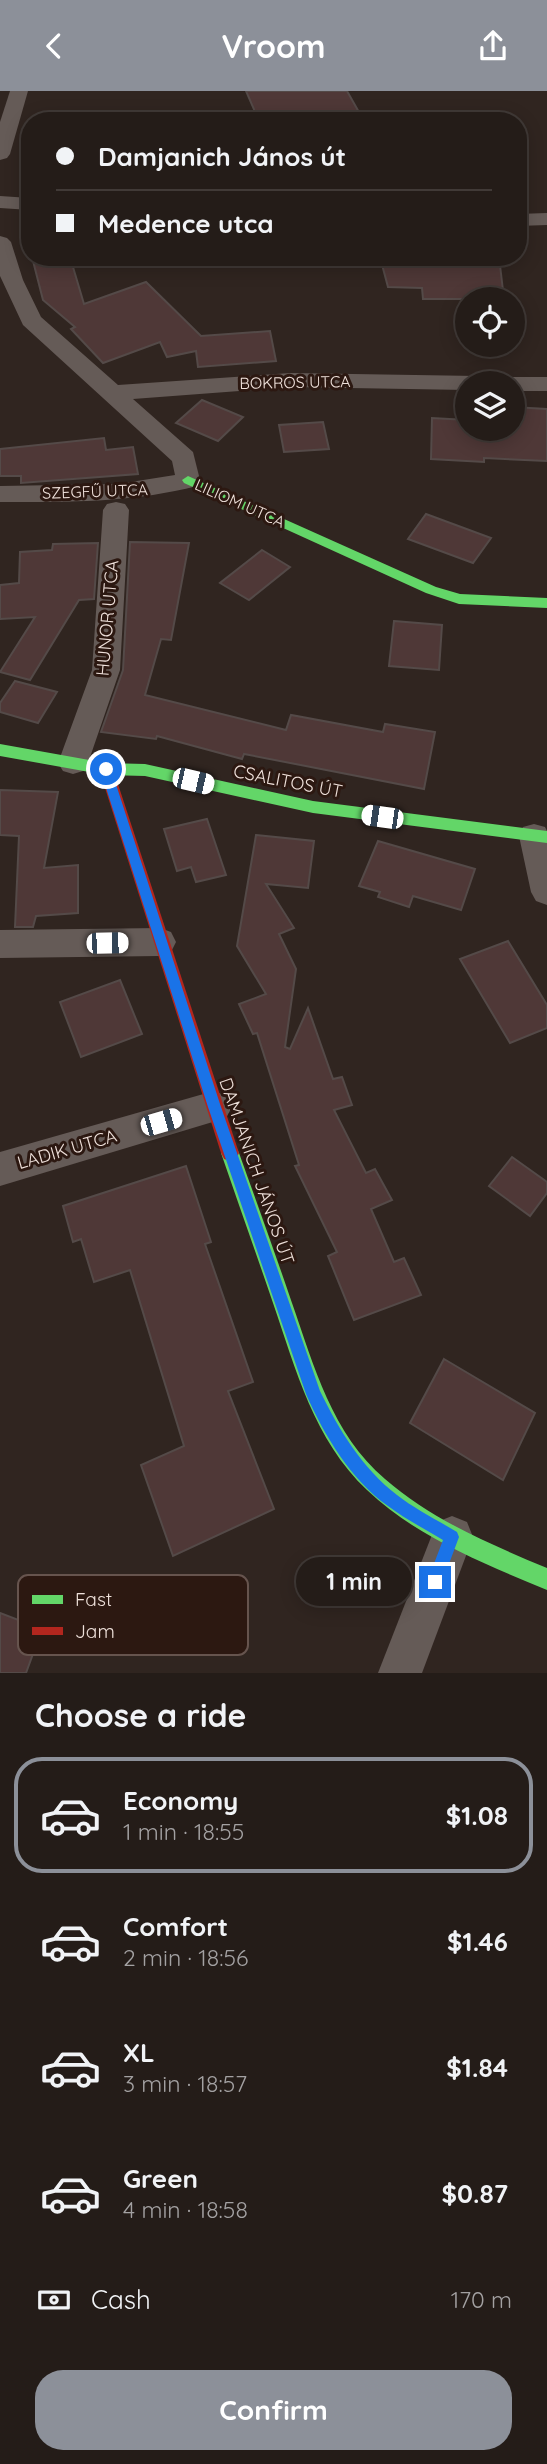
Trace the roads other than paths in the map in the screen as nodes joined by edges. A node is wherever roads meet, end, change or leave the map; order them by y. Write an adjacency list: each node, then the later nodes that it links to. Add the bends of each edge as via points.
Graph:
1 (19, 91): 2 (street)
2 (0, 154)
3 (0, 202): 4 (street)
4 (21, 203)
5 (547, 219): 6 (street)
6 (527, 220)
7 (0, 242): 11 (street, LILIOM UTCA, via 32,320)
8 (455, 383): 11 (street, BOKROS UTCA, via 291,380)
9 (525, 384): 10 (street)
10 (547, 384)
11 (112, 393): 12 (street, LILIOM UTCA, via 184,458)
12 (188, 480): 13 (street, SZEGFŰ UTCA, via 161,489 119,493); 15 (street, LILIOM UTCA, via 431,590 459,599)
13 (0, 494)
14 (116, 510): 17 (street, HUNOR UTCA, via 106,670)
15 (547, 603)
16 (0, 750): 17 (street)
17 (73, 764): 18 (street)
18 (106, 769): 19 (street, CSALITOS ÚT, via 145,770 313,807); 21 (street, DAMJANICH JÁNOS ÚT)
19 (541, 837): 20 (street)
20 (547, 892)
21 (160, 942): 22 (street); 23 (street, DAMJANICH JÁNOS ÚT)
22 (0, 944)
23 (214, 1107): 24 (street, LADIK UTCA); 25 (street, DAMJANICH JÁNOS ÚT, via 314,1394 333,1433 362,1472 391,1500)
24 (0, 1169)
25 (452, 1537): 26 (street, DAMJANICH JÁNOS ÚT); 27 (street)
26 (547, 1579)
27 (400, 1673)

